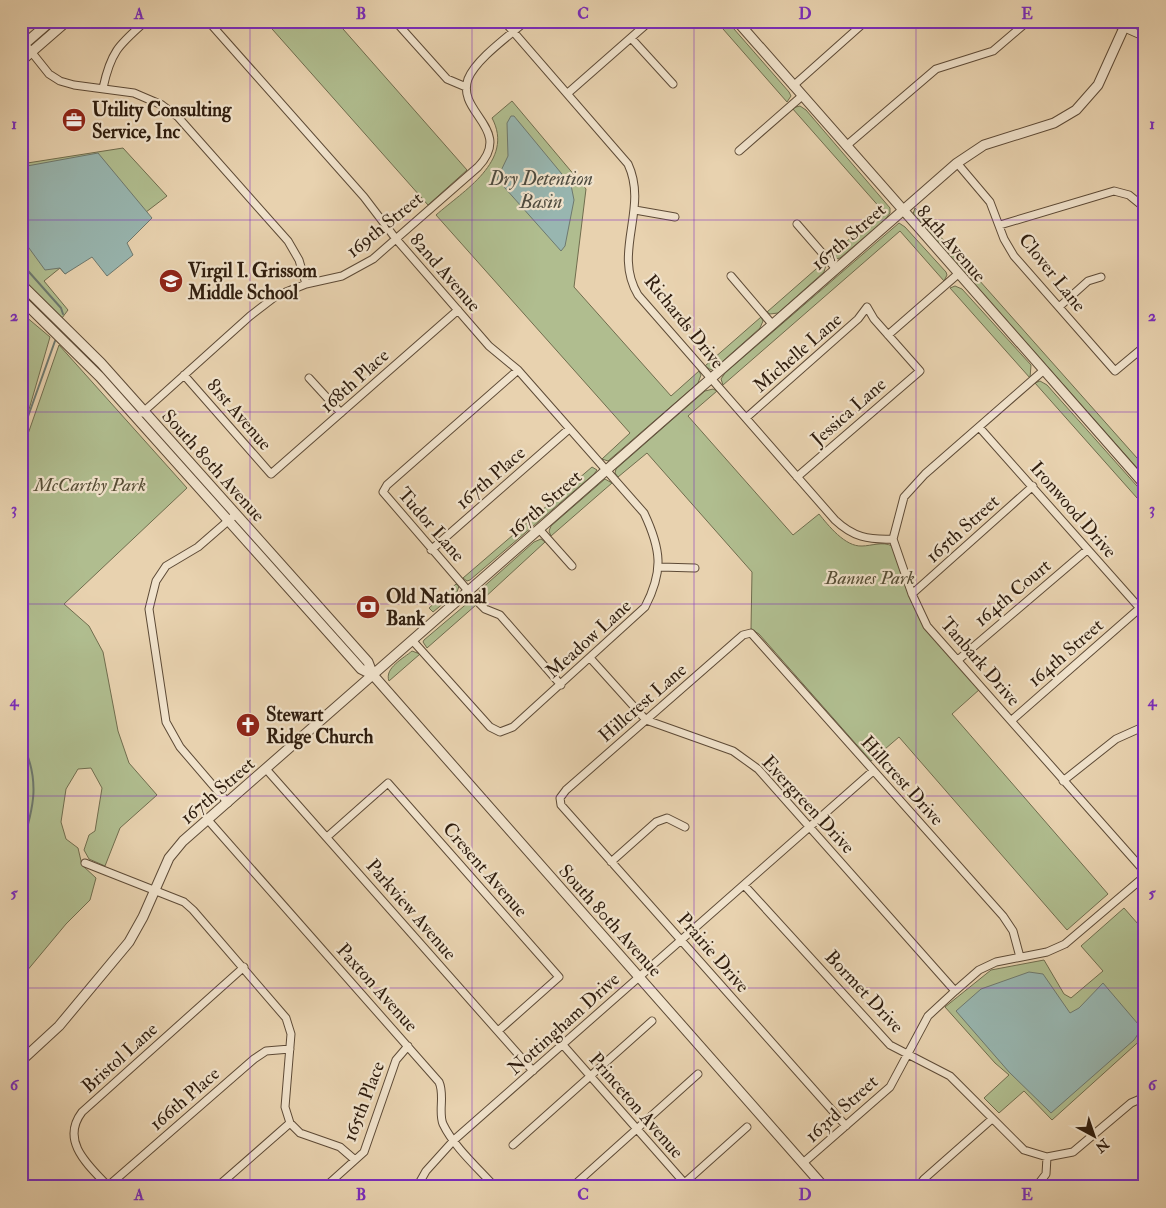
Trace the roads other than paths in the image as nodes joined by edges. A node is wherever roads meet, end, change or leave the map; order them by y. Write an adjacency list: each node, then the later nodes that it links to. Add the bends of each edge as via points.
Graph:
1 (51, 21): 17 (street)
2 (67, 21): 18 (street)
3 (146, 21): 23 (street, via 112,55)
4 (208, 21): 35 (street, 82nd Avenue, via 364,197)
5 (395, 21): 22 (street, via 448,78)
6 (504, 21): 14 (street, Richards Drive)
7 (526, 21): 14 (street)
8 (650, 21): 15 (street)
9 (866, 21): 21 (street)
10 (1028, 21): 26 (street, via 993,51 936,69)
11 (1109, 21): 13 (street)
12 (740, 22): 21 (street, 84th Avenue)
13 (1126, 25): 16 (street); 28 (street, 167th Street, via 1098,85 1076,110 1054,123 984,145)
14 (514, 32): 22 (street, via 478,64); 24 (street, Richards Drive)
15 (631, 38): 20 (street); 24 (street)
16 (1145, 38)
17 (23, 46): 18 (street)
18 (32, 52): 19 (street); 23 (street, via 49,74 60,81)
19 (21, 61)
20 (673, 84)
21 (792, 86): 25 (street, 84th Avenue)
22 (466, 87): 35 (street, 169th Street, via 471,106 488,132 489,146 485,157)
23 (103, 88): 41 (street, via 144,96 178,117 288,241 299,260)
24 (568, 93): 30 (street, Richards Drive, via 628,164 636,189)
25 (802, 96): 26 (street, 84th Avenue); 27 (street)
26 (846, 146): 31 (street, 84th Avenue)
27 (739, 151)
28 (957, 164): 31 (street, 167th Street); 34 (street, Clover Lane, via 990,202)
29 (1145, 208): 34 (street, via 1129,195 1114,191)
30 (635, 210): 32 (street); 53 (street, Richards Drive, via 627,259 631,283)
31 (902, 211): 36 (street, 167th Street); 37 (street, 84th Avenue)
32 (675, 217)
33 (797, 224): 36 (street)
34 (1000, 225): 44 (street, Clover Lane, via 1009,249)
35 (396, 239): 41 (street, 169th Street, via 360,267 330,280); 45 (street, 82nd Avenue)
36 (836, 268): 46 (street, 167th Street)
37 (958, 274): 47 (street); 50 (street, 84th Avenue)
38 (731, 276): 46 (street)
39 (1101, 277): 44 (street, via 1088,281)
40 (21, 284): 42 (street, South 80th Avenue)
41 (306, 284): 51 (street, 169th Street, via 285,291 262,306)
42 (35, 297): 43 (street); 54 (street, South 80th Avenue)
43 (23, 304): 56 (street, South 80th Avenue, via 94,371)
44 (1059, 307): 48 (street, Clover Lane, via 1115,371)
45 (458, 310): 49 (street, 82nd Avenue, via 489,346); 55 (street, 168th Place)
46 (772, 324): 53 (street, 167th Street)
47 (888, 335): 57 (street, Michelle Lane, via 867,307 858,320); 62 (street, Jessica Lane, via 920,370)
48 (1145, 346)
49 (518, 370): 59 (street, 82nd Avenue); 69 (street, Tudor Lane, via 384,490 386,497)
50 (1044, 370): 58 (street); 63 (street, 84th Avenue)
51 (184, 375): 54 (street, 169th Street); 61 (street, 81st Avenue)
52 (309, 378): 55 (street)
53 (711, 379): 57 (street, Richards Drive); 60 (street, 167th Street)
54 (145, 410): 56 (street, 169th Street); 65 (street, South 80th Avenue)
55 (341, 413): 61 (street, 168th Place)
56 (137, 418): 66 (street, South 80th Avenue)
57 (746, 418): 62 (street, Richards Drive)
58 (979, 427): 64 (street, Ironwood Drive); 68 (street, via 924,474 904,498)
59 (570, 429): 60 (street, 82nd Avenue); 69 (street, 167th Place)
60 (606, 470): 67 (street, 167th Street); 72 (street, Meadow Lane, via 644,513 653,531)
61 (271, 474)
62 (798, 477): 68 (street, Richards Drive, via 835,520 852,534 873,540)
63 (1145, 485)
64 (1033, 486): 70 (street, Ironwood Drive); 75 (street, 165th Street)
65 (236, 514): 66 (street); 81 (street, South 80th Avenue, via 368,662)
66 (228, 521): 81 (street, South 80th Avenue, via 361,669); 90 (street, via 198,547 166,566 156,581 149,608 166,722 180,747)
67 (539, 529): 71 (street); 74 (street, 167th Street)
68 (893, 539): 75 (street, Tanbark Drive)
69 (432, 550): 74 (street, Tudor Lane)
70 (1087, 550): 76 (street, Ironwood Drive); 80 (street, 164th Court)
71 (572, 566)
72 (660, 567): 73 (street); 79 (street, Meadow Lane, via 645,608)
73 (695, 568)
74 (468, 591): 78 (street, 167th Street); 82 (street, Tudor Lane, via 484,609 500,616)
75 (912, 594): 80 (street, Tanbark Drive, via 927,626)
76 (1143, 611): 84 (street, 164th Street)
77 (748, 633): 83 (street, Hillcrest Lane); 87 (street, Hillcrest Drive, via 754,635)
78 (412, 640): 81 (street, 167th Street); 82 (street, Meadow Lane, via 490,727 500,732 513,727)
79 (591, 659): 82 (street, Meadow Lane); 83 (street, Evergreen Drive)
80 (958, 660): 84 (street, Tanbark Drive)
81 (373, 675): 86 (street, 167th Street); 103 (street, South 80th Avenue)
82 (560, 685)
83 (646, 720): 89 (street, Hillcrest Lane); 93 (street, Evergreen Drive, via 732,751 758,769)
84 (1012, 720): 88 (street, Tanbark Drive)
85 (1145, 726): 88 (street, via 1116,739)
86 (266, 769): 90 (street, 167th Street); 94 (street, Parkview Avenue)
87 (872, 771): 93 (street, Nottingham Drive); 101 (street, Hillcrest Drive, via 1003,916 1013,931)
88 (1064, 781): 97 (street, Tanbark Drive)
89 (560, 798): 95 (street, Prairie Drive, via 561,805)
90 (228, 803): 91 (street, 167th Street)
91 (208, 820): 99 (street, 167th Street, via 169,858); 108 (street, Paxton Avenue)
92 (685, 827): 95 (street, via 667,818 656,822)
93 (809, 827): 98 (street, Nottingham Drive); 104 (street, Evergreen Drive)
94 (327, 837): 106 (street, Parkview Avenue); 106 (street, Cresent Avenue, via 388,783 559,977)
95 (611, 862): 100 (street, Prairie Drive)
96 (85, 864): 99 (street)
97 (1145, 874): 101 (street, 163rd Street, via 1065,944 1047,952)
98 (744, 885): 100 (street, Nottingham Drive); 110 (street, Bormet Drive, via 890,1045)
99 (154, 890): 102 (street, via 184,902); 111 (street, 167th Street, via 129,942 65,1019)
100 (682, 939): 103 (street, Nottingham Drive); 118 (street, Prairie Drive)
101 (1020, 957): 104 (street, 163rd Street, via 987,966)
102 (244, 967): 109 (street, via 286,1018 291,1034); 127 (street, Bristol Lane, via 76,1119 75,1146)
103 (640, 976): 107 (street, Nottingham Drive); 125 (street, South 80th Avenue)
104 (955, 991): 110 (street, 163rd Street, via 928,1016)
105 (652, 1021): 114 (street)
106 (498, 1031): 112 (street, Parkview Avenue)
107 (563, 1045): 112 (street, Nottingham Drive); 114 (street, Princeton Avenue)
108 (408, 1046): 121 (street, Paxton Avenue, via 440,1082 443,1090 442,1122); 124 (street, 165th Place, via 396,1060 369,1141)
109 (290, 1049): 117 (street, via 285,1107); 127 (street, 166th Place, via 272,1050 254,1059)
110 (908, 1054): 116 (street, Bormet Drive, via 950,1076); 118 (street, 163rd Street, via 890,1087)
111 (21, 1061)
112 (533, 1071): 121 (street, Nottingham Drive)
113 (698, 1074): 120 (street)
114 (590, 1076): 120 (street, Princeton Avenue); 122 (street)
115 (1145, 1098): 123 (street, via 1131,1104 1078,1150)
116 (992, 1119): 123 (street, Bormet Drive, via 1020,1147); 134 (street)
117 (290, 1123): 124 (street, via 300,1133 340,1147); 128 (street)
118 (846, 1126): 125 (street, 163rd Street)
119 (747, 1127): 126 (street)
120 (636, 1129): 126 (street, Princeton Avenue); 132 (street)
121 (454, 1140): 130 (street, Nottingham Drive, via 426,1171); 131 (street, Paxton Avenue)
122 (513, 1145)
123 (1047, 1157): 135 (street, via 1046,1174)
124 (355, 1160): 129 (street, 165th Place)
125 (803, 1163): 133 (street, South 80th Avenue)
126 (684, 1185)
127 (108, 1186)
128 (217, 1187)
129 (325, 1187)
130 (417, 1187)
131 (495, 1187)
132 (572, 1187)
133 (824, 1187)
134 (918, 1187)
135 (1036, 1187)

